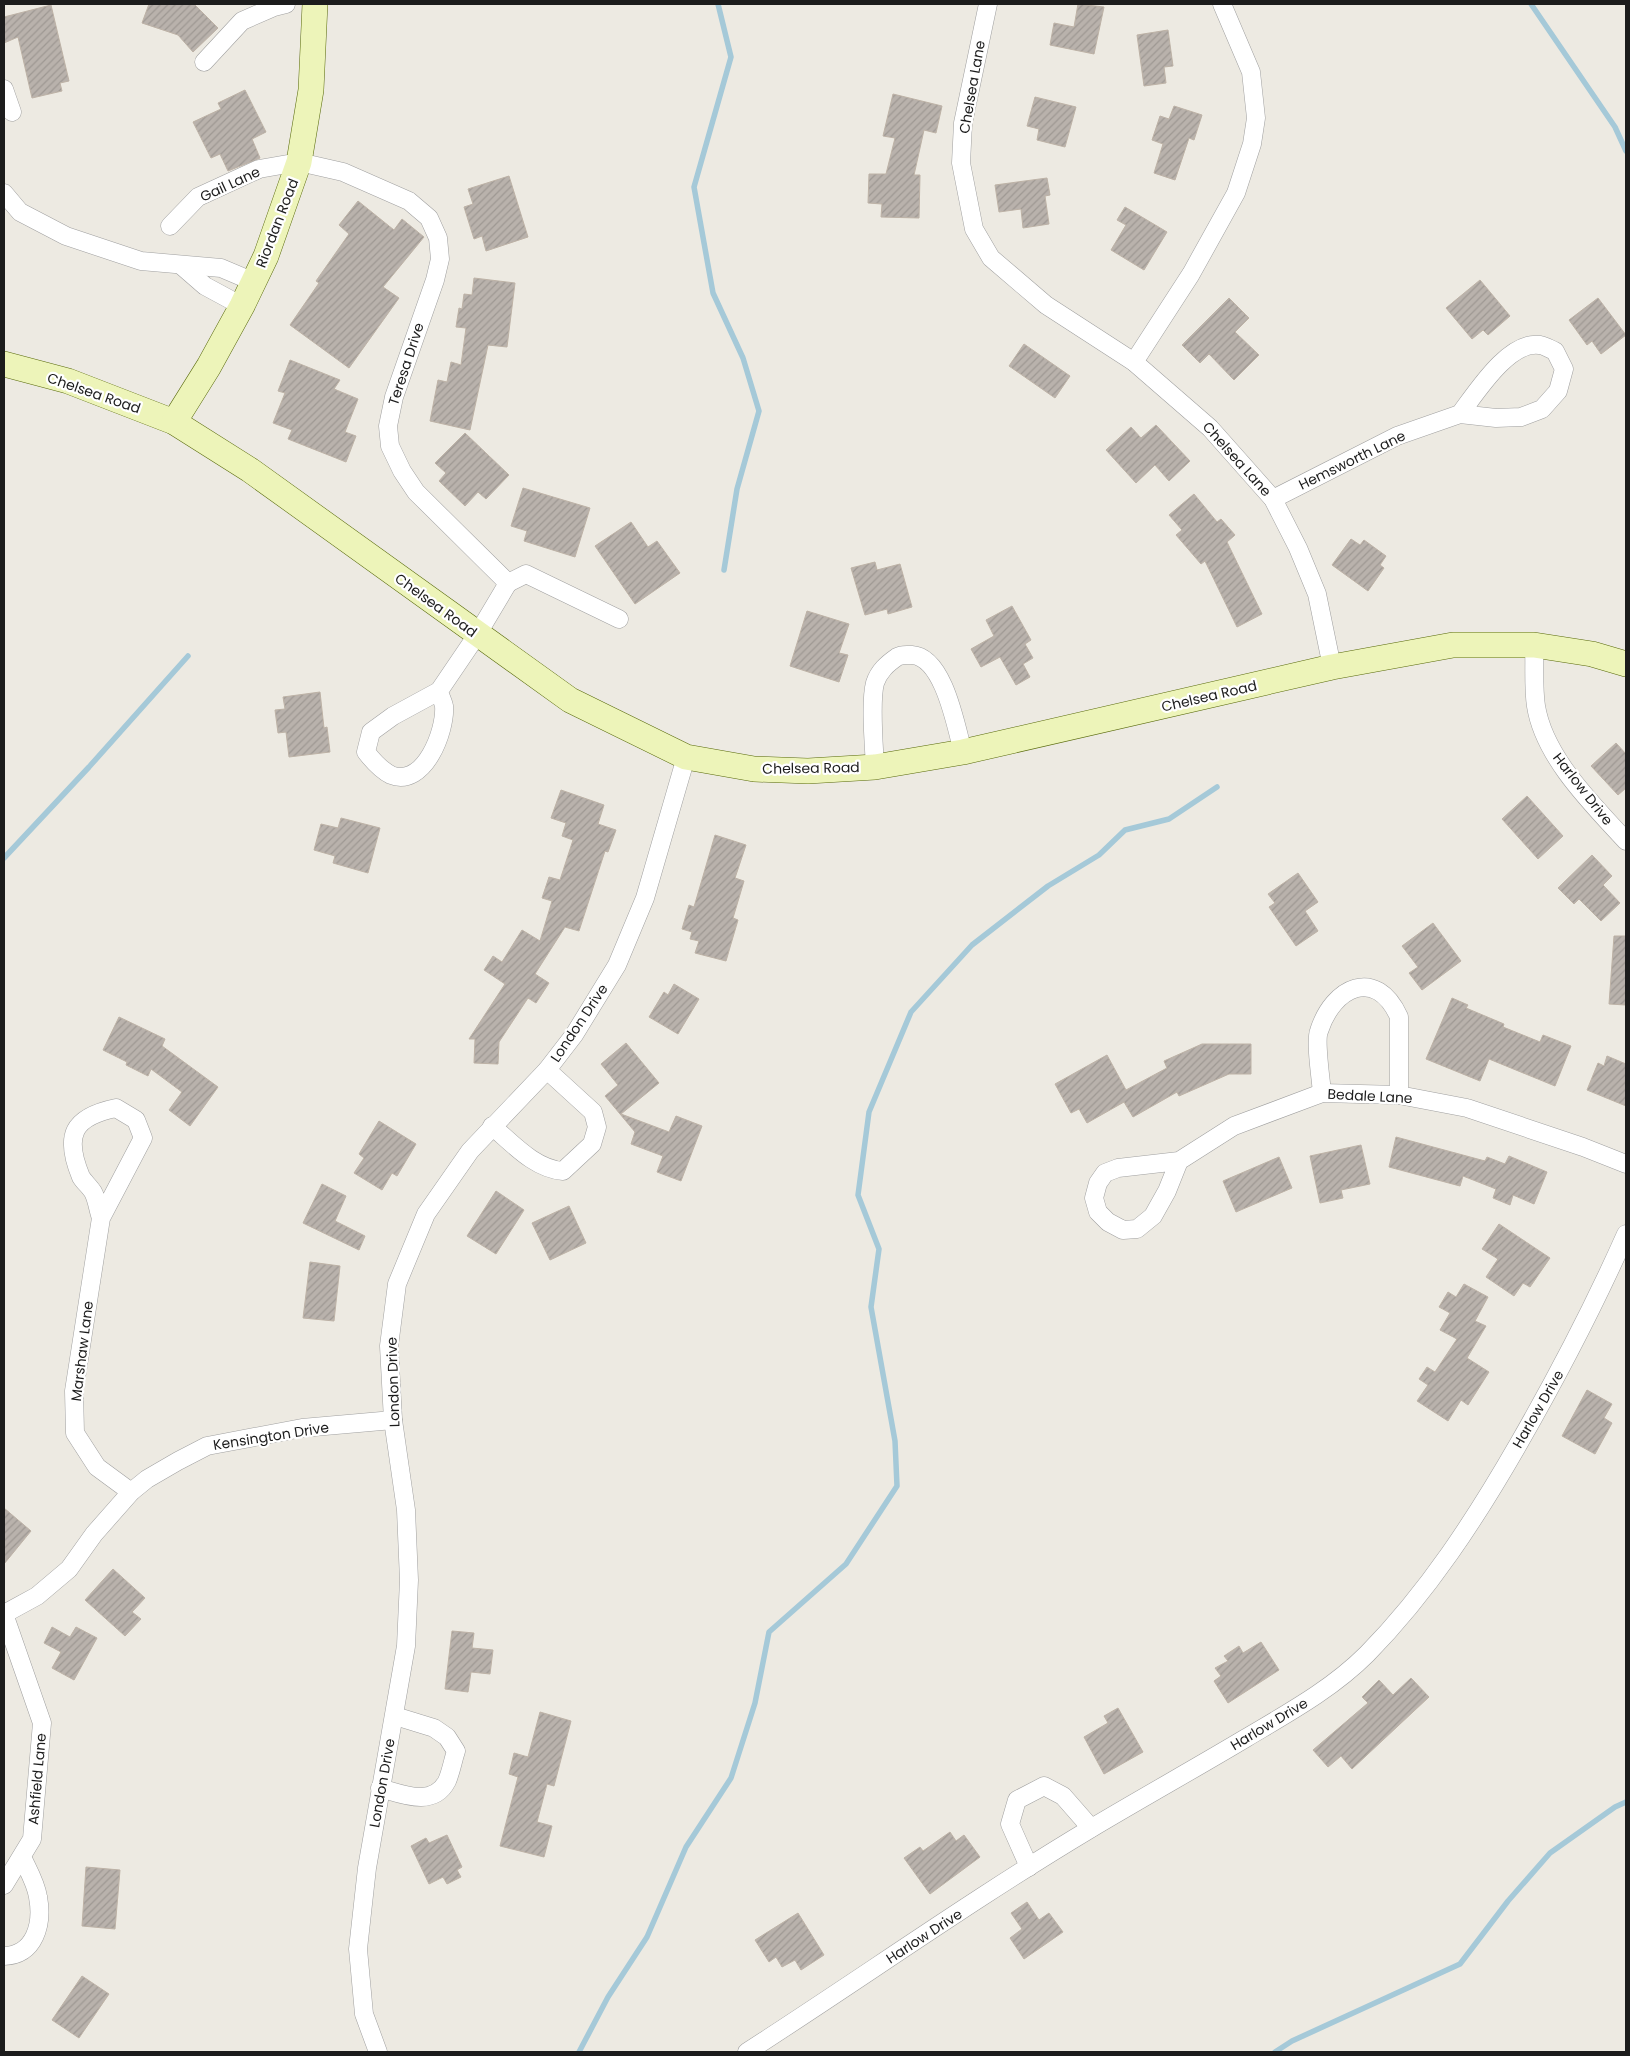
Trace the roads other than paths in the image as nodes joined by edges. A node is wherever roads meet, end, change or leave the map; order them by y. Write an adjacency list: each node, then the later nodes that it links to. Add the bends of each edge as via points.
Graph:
1 (286, 4): 5 (street, via 242,21)
2 (315, 4): 8 (street, Riordan Road, via 311,90)
3 (988, 4): 14 (street, Chelsea Lane, via 963,123 961,163 974,229 990,258 1046,305)
4 (1222, 4): 14 (street, via 1251,72 1256,118 1252,144 1231,201 1191,274)
5 (204, 62)
6 (4, 89): 7 (street)
7 (12, 112)
8 (299, 162): 10 (street, Gail Lane, via 259,169 198,197); 12 (street, Riordan Road); 19 (street, Teresa Drive, via 343,172 409,201 429,218 438,238 440,259 394,396 388,426 390,446 416,492)
9 (4, 193): 11 (street, via 20,212 66,236 141,261)
10 (170, 226)
11 (182, 266): 12 (street, via 221,268); 13 (street, via 205,286)
12 (254, 282): 13 (street, Riordan Road)
13 (242, 306): 17 (street, Riordan Road)
14 (1134, 362): 18 (street, Chelsea Lane, via 1210,428)
15 (4, 364): 17 (street, Chelsea Road, via 68,381)
16 (1460, 414): 16 (street, Hemsworth Lane, via 1521,417 1542,409 1558,391 1564,369 1555,350 1539,345 1508,356); 18 (street, Hemsworth Lane, via 1396,436)
17 (174, 422): 21 (street, Chelsea Road, via 250,470)
18 (1273, 499): 24 (street, Chelsea Lane, via 1317,594)
19 (508, 583): 20 (street, via 526,574); 21 (street)
20 (619, 619)
21 (477, 635): 25 (street); 27 (street, Chelsea Road, via 570,700)
22 (1534, 645): 23 (street, Chelsea Road, via 1592,654); 24 (street, Chelsea Road, via 1453,644); 29 (street, Harlow Drive, via 1536,706 1548,744 1568,774)
23 (1626, 664)
24 (1332, 667): 26 (street, Chelsea Road)
25 (439, 691): 25 (street, via 371,732 366,752 376,764 392,775 407,776 423,766 437,746 442,724 444,706)
26 (963, 752): 28 (street, Chelsea Road); 28 (street, via 948,694 929,664 916,656 901,655 884,666 875,683)
27 (686, 757): 28 (street, Chelsea Road, via 763,769); 30 (street, London Drive, via 645,898 617,965 574,1036)
28 (874, 768)
29 (1626, 841)
30 (547, 1070): 33 (street, London Drive); 33 (street, via 594,1112 597,1127 592,1144 563,1171 550,1170 539,1165)
31 (1322, 1093): 32 (street, Bedale Lane); 32 (street, via 1318,1032 1334,1003 1346,992 1360,986 1384,996 1399,1017); 34 (street, Bedale Lane, via 1234,1126)
32 (1399, 1094): 35 (street, Bedale Lane, via 1467,1108 1583,1146)
33 (492, 1126): 38 (street, London Drive, via 470,1151 426,1214 397,1284 389,1346)
34 (1179, 1161): 34 (street, Bedale Lane, via 1118,1168 1106,1173 1098,1183 1094,1198 1098,1212 1108,1222 1124,1230 1137,1229 1153,1216)
35 (1626, 1164)
36 (101, 1218): 36 (street, Marshaw Lane, via 143,1138 136,1120 116,1108 98,1111 83,1120 72,1135 74,1155 82,1178 93,1193); 39 (street, Marshaw Lane, via 74,1391 74,1433 97,1467)
37 (1626, 1234): 43 (street, Harlow Drive, via 1559,1374 1490,1493 1441,1566 1367,1654 1331,1686)
38 (393, 1420): 39 (street, Kensington Drive, via 302,1428 207,1446 147,1478); 41 (street, London Drive, via 406,1510 409,1580 406,1646)
39 (131, 1492): 40 (street, Kensington Drive, via 69,1569 37,1596)
40 (4, 1614): 44 (street, Ashfield Lane, via 42,1723 32,1839)
41 (395, 1716): 42 (street, London Drive); 42 (street, via 434,1728 447,1737 456,1751 446,1782 432,1795 415,1798)
42 (380, 1788): 48 (street, London Drive, via 358,1949 364,2014)
43 (1091, 1828): 45 (street, Harlow Drive); 45 (street, via 1063,1796 1044,1786 1017,1800 1010,1824)
44 (22, 1857): 46 (street, Ashfield Lane); 47 (street, via 38,1897 39,1921 33,1941 26,1950)
45 (1029, 1867): 49 (street, Harlow Drive)
46 (4, 1885)
47 (4, 1956)
48 (378, 2052)
49 (747, 2052)

